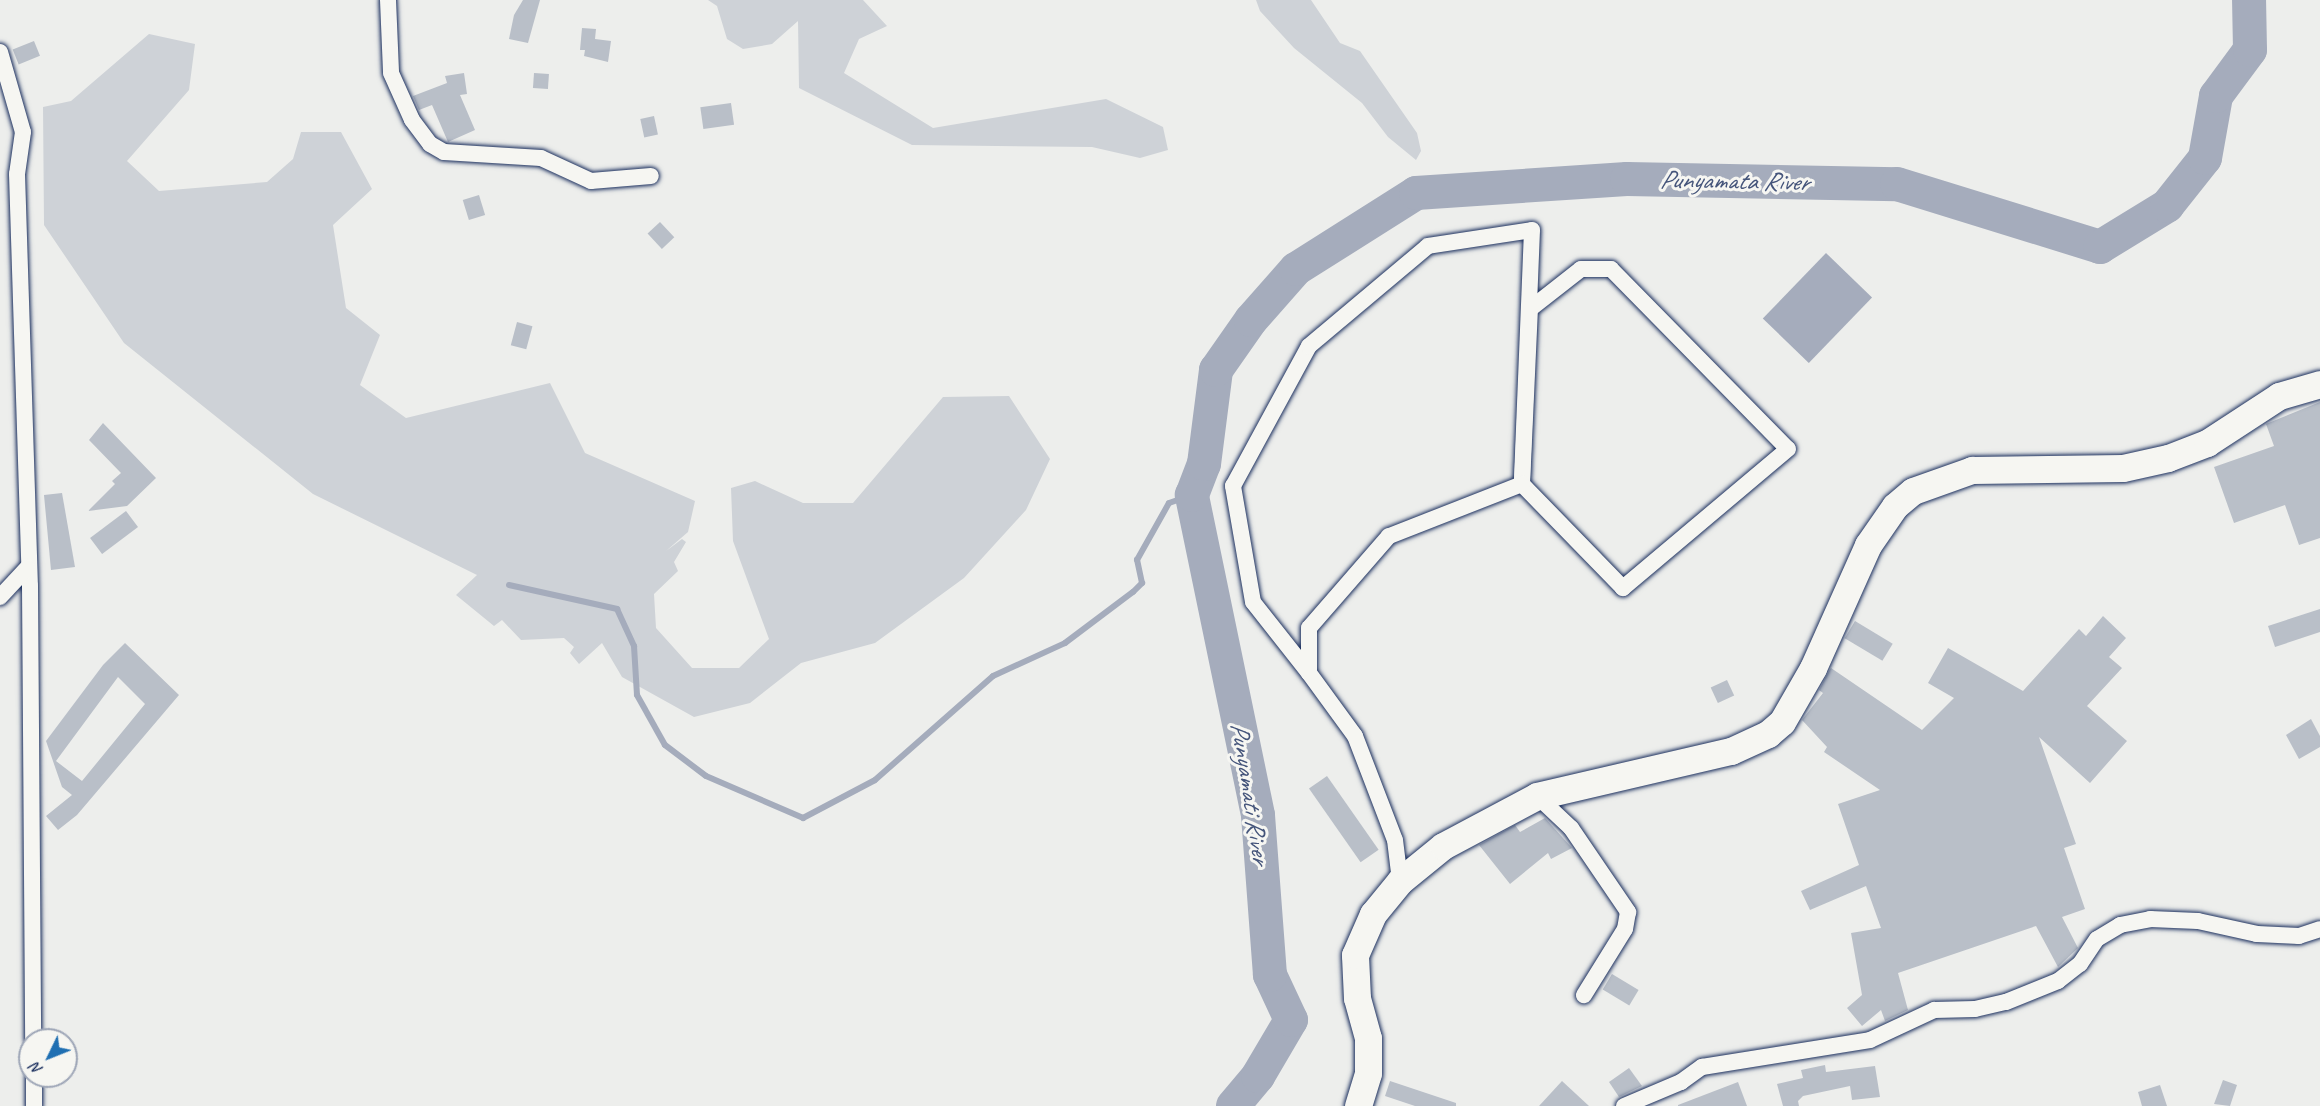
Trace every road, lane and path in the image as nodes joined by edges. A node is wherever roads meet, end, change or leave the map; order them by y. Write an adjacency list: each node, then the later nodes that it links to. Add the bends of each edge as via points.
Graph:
1 (388, 0): 3 (street, via 391,73 419,133 430,144 444,152 541,158 591,181)
2 (0, 52): 6 (street, via 23,132 17,174)
3 (651, 176)
4 (2320, 384): 9 (main road, via 2279,396 2207,443 2168,458 2123,468 1972,470 1912,491 1895,506 1868,545 1813,668 1782,722 1768,734 1722,753)
5 (1522, 484): 5 (street, via 1530,309 1581,269 1611,269 1788,449 1623,588); 8 (street, via 1389,536 1309,628); 8 (street, via 1532,230 1428,246 1309,346 1233,486 1253,602)
6 (27, 568): 7 (street); 13 (street)
7 (0, 597)
8 (1309, 673): 10 (street, via 1355,736 1395,840)
9 (1537, 796): 10 (main road, via 1443,846); 12 (street, via 1571,828 1628,912 1625,929)
10 (1400, 881): 16 (main road, via 1373,914 1356,955 1357,998 1368,1038 1368,1073)
11 (2320, 928): 17 (street, via 2299,936 2257,934 2198,921 2150,919 2120,925 2097,939 2080,964 2058,981 2006,1002 1975,1009 1934,1010 1870,1040 1702,1067 1681,1082)
12 (1584, 995)
13 (33, 1028)
14 (34, 1088): 15 (street)
15 (34, 1106)
16 (1358, 1106)
17 (1624, 1106)

